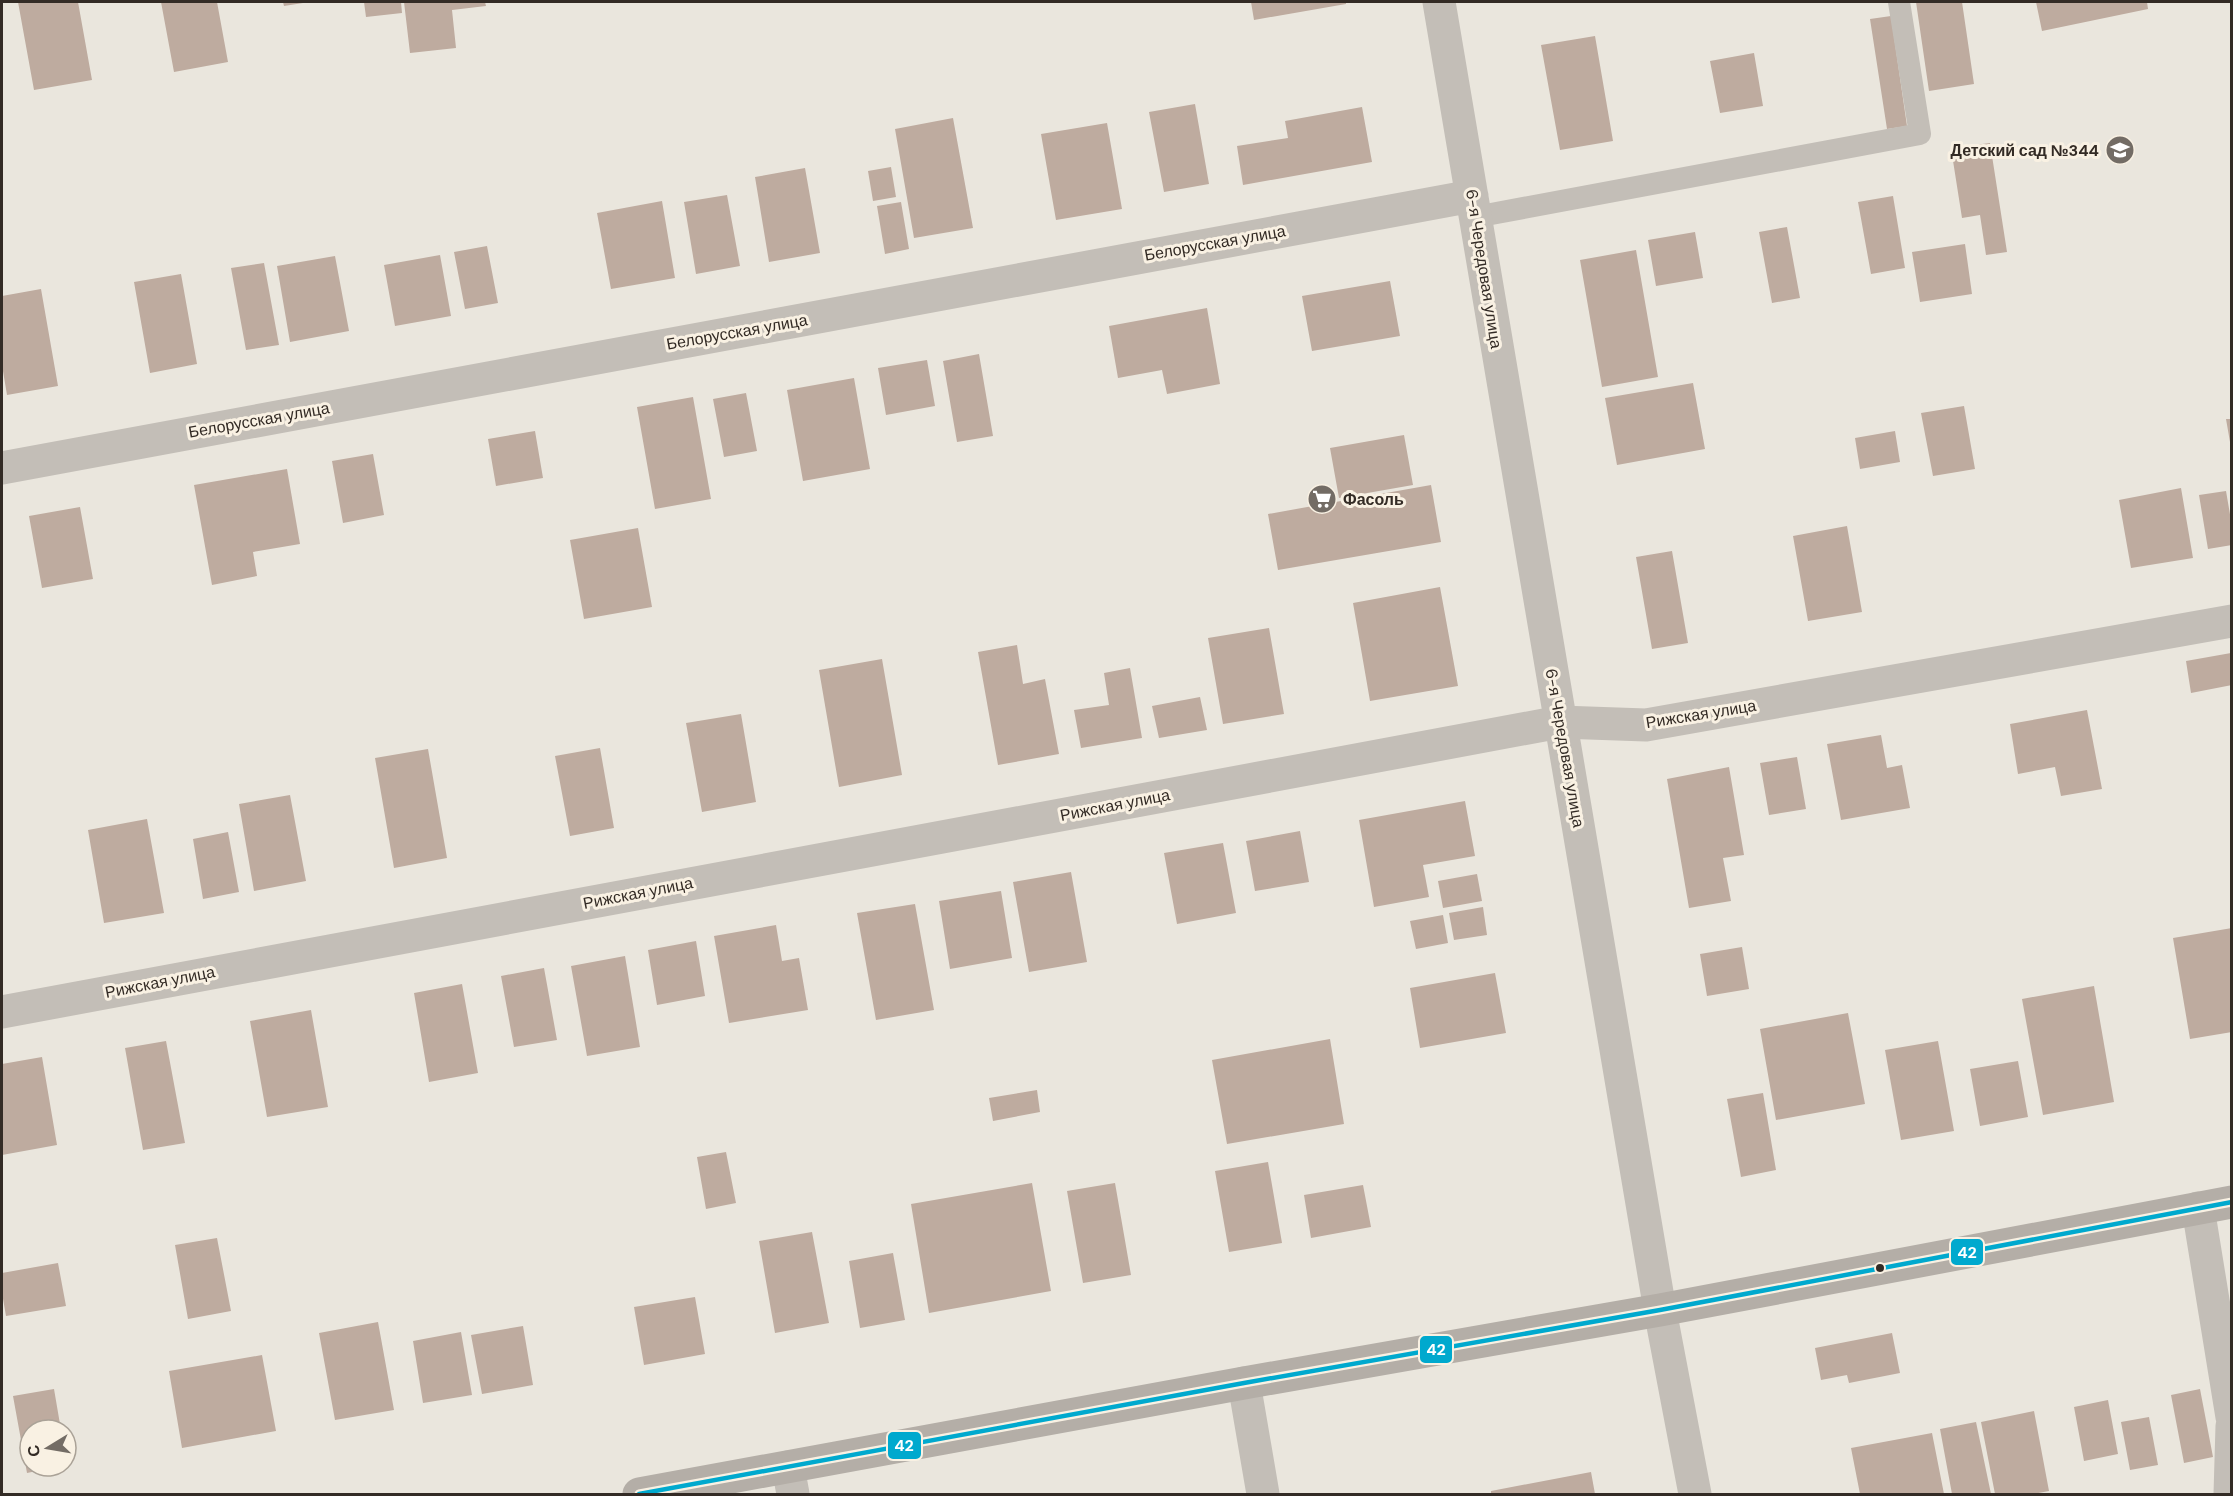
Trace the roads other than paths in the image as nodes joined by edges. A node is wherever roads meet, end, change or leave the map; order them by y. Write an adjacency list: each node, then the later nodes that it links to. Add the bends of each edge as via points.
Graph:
1 (1439, 2): 3 (street, 6-я Чередовая улица)
2 (1899, 2): 3 (lane, via 1920,134)
3 (1473, 206): 4 (street, Белорусская улица); 6 (street, 6-я Чередовая улица)
4 (2, 468)
5 (2232, 621): 6 (street, Рижская улица, via 1646,725)
6 (1560, 722): 7 (street, Рижская улица); 10 (street, 6-я Чередовая улица)
7 (2, 1012)
8 (2232, 1202): 9 (main road)
9 (2198, 1208): 10 (main road); 12 (street)
10 (1660, 1310): 11 (main road); 17 (street, 6-я Чередовая улица)
11 (1244, 1383): 14 (main road); 16 (street)
12 (2232, 1417)
13 (2232, 1426): 18 (street)
14 (791, 1481): 15 (main road)
15 (639, 1494)
16 (1263, 1494)
17 (1695, 1494)
18 (2230, 1494)

